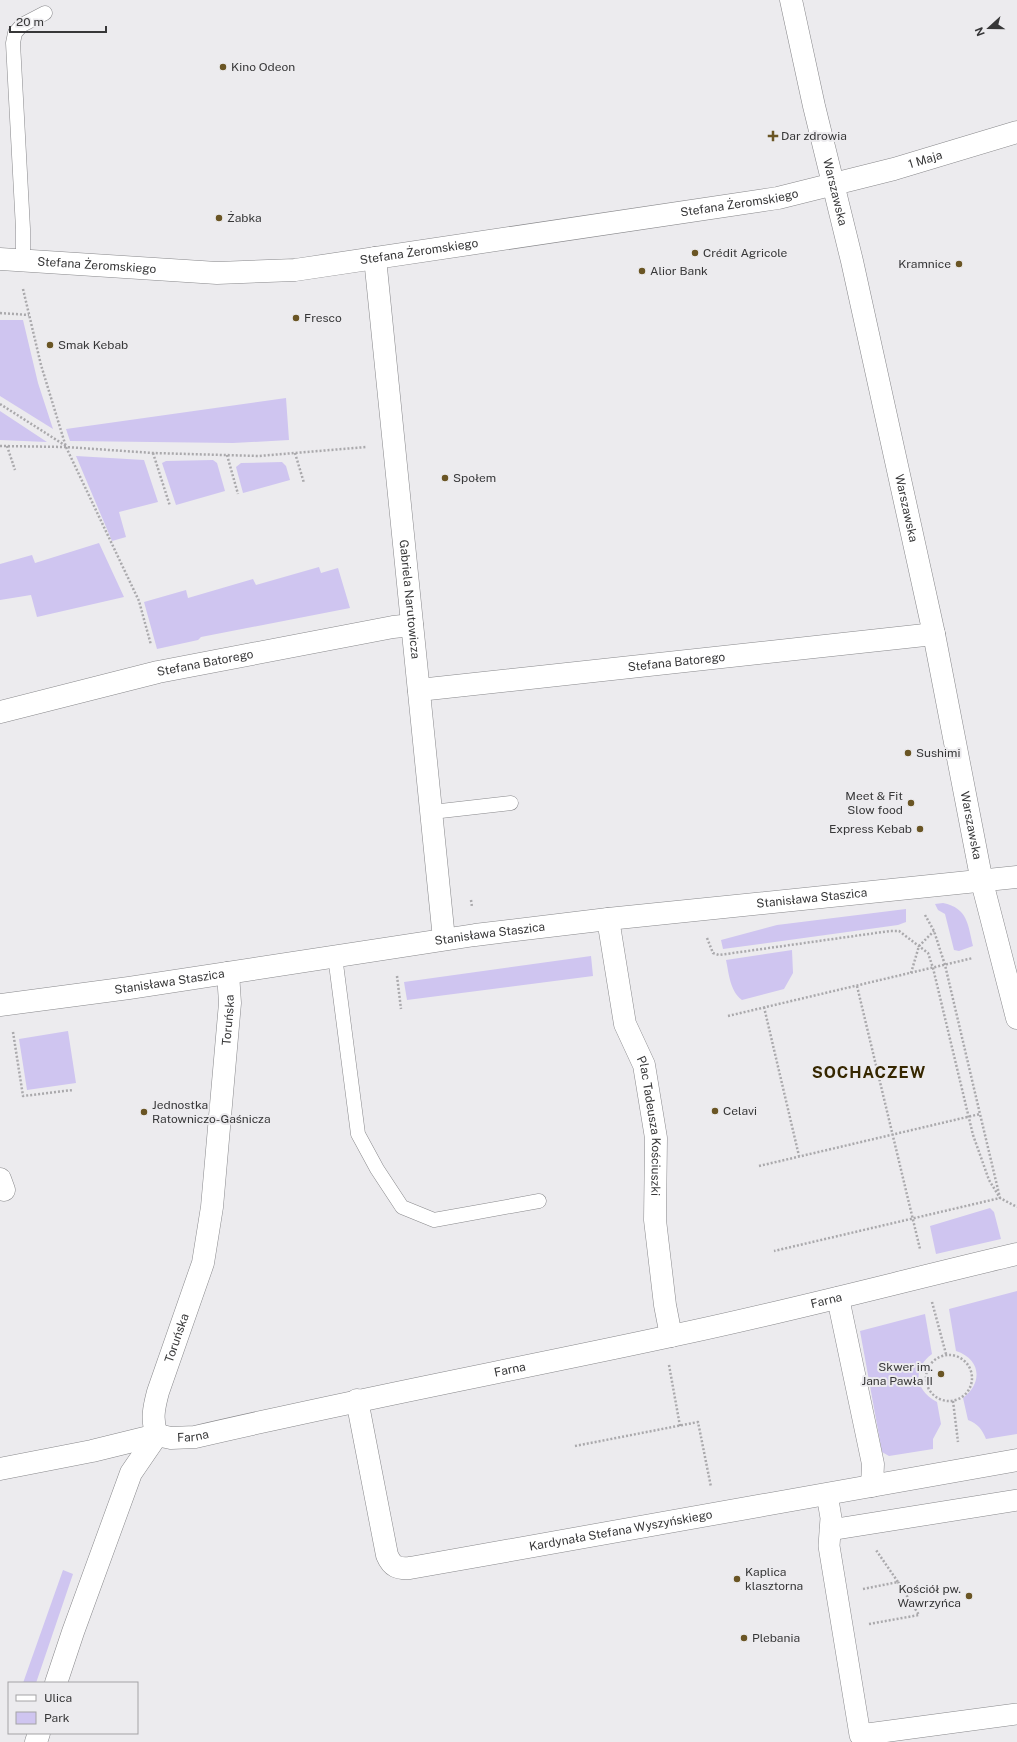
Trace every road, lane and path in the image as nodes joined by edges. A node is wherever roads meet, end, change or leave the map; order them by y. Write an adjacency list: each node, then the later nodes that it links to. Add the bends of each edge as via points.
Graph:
1 (791, 0): 4 (street, Warszawska)
2 (45, 13): 7 (lane, via 22,25 15,33 13,43)
3 (1017, 132): 4 (street, 1 Maja)
4 (834, 185): 5 (street, Stefana Żeromskiego, via 778,198); 24 (street, Warszawska)
5 (375, 258): 7 (street, Stefana Żeromskiego, via 294,270 217,274); 23 (street, Gabriela Narutowicza)
6 (0, 259): 7 (street, Stefana Żeromskiego)
7 (23, 260)
8 (21, 282): 10 (path)
9 (0, 313): 10 (path)
10 (29, 315): 15 (path, via 48,391)
11 (0, 404): 15 (path)
12 (0, 446): 13 (path)
13 (7, 446): 15 (path); 19 (path)
14 (373, 446): 17 (path)
15 (66, 447): 16 (path); 25 (path, via 139,601)
16 (153, 453): 18 (path); 22 (path)
17 (295, 453): 18 (path); 20 (path)
18 (227, 455): 21 (path)
19 (15, 470)
20 (304, 483)
21 (238, 494)
22 (170, 506)
23 (412, 625): 25 (street, Stefana Batorego); 26 (street, Gabriela Narutowicza)
24 (934, 634): 26 (street, Stefana Batorego); 31 (street, Warszawska)
25 (158, 672): 27 (street, Stefana Batorego)
26 (419, 690): 29 (street, Gabriela Narutowicza)
27 (0, 712)
28 (511, 802): 29 (lane)
29 (432, 812): 36 (street, Gabriela Narutowicza)
30 (1017, 877): 31 (street, Stanisława Staszica)
31 (982, 882): 33 (street, Stanisława Staszica); 50 (street, Warszawska)
32 (922, 911): 34 (path)
33 (608, 919): 36 (street, Stanisława Staszica); 67 (street, Plac Tadeusza Kościuszki, via 625,1024 644,1065 656,1138 655,1220)
34 (934, 931): 37 (path); 40 (path)
35 (706, 936): 37 (path, via 713,953 719,955 890,931 899,931)
36 (444, 939): 38 (street, Stanisława Staszica)
37 (919, 946): 41 (path, via 928,953); 43 (path)
38 (335, 956): 42 (street, Stanisława Staszica); 59 (lane, via 358,1134 402,1207 434,1220)
39 (977, 957): 40 (path)
40 (945, 965): 41 (path); 53 (path)
41 (933, 968): 43 (path); 54 (path)
42 (228, 973): 46 (street, Stanisława Staszica); 73 (street, Toruńska, via 230,1003 212,1207 202,1263 158,1392 154,1410 154,1426)
43 (911, 973): 45 (path)
44 (397, 975): 48 (path)
45 (857, 986): 47 (path); 55 (path)
46 (0, 1005)
47 (764, 1007): 49 (path); 56 (path)
48 (401, 1009)
49 (728, 1016)
50 (1017, 1018)
51 (12, 1027): 52 (path, via 23,1096)
52 (73, 1090)
53 (980, 1114): 54 (path); 58 (path)
54 (968, 1117): 55 (path); 58 (path, via 989,1180)
55 (892, 1135): 56 (path); 61 (path)
56 (800, 1156): 57 (path)
57 (758, 1166)
58 (1000, 1198): 60 (path); 61 (path)
59 (539, 1201)
60 (1017, 1207)
61 (912, 1218): 62 (path); 63 (path)
62 (920, 1250)
63 (774, 1251)
64 (1017, 1254): 65 (street, Farna)
65 (838, 1298): 67 (street, Farna); 78 (street, via 872,1464)
66 (932, 1300): 68 (path)
67 (671, 1336): 70 (street, Farna)
68 (946, 1354): 71 (path, via 956,1355 965,1360 971,1369 969,1389 962,1397); 71 (path, via 936,1358 925,1376 927,1386 933,1395 942,1400)
69 (668, 1358): 72 (path)
70 (357, 1400): 73 (street, Farna, via 196,1437 171,1438); 81 (street, Kardynała Stefana Wyszyńskiego, via 387,1554 395,1567 410,1568)
71 (953, 1401): 75 (path)
72 (680, 1426): 74 (path); 81 (path, via 698,1422)
73 (158, 1434): 77 (street, Farna, via 92,1451); 87 (street, via 131,1473)
74 (575, 1446)
75 (958, 1447)
76 (1017, 1460): 78 (street, Kardynała Stefana Wyszyńskiego)
77 (0, 1469)
78 (872, 1486): 79 (street, Kardynała Stefana Wyszyńskiego)
79 (827, 1494): 81 (street, Kardynała Stefana Wyszyńskiego); 83 (street, via 832,1518)
80 (1017, 1500): 82 (street)
81 (714, 1513)
82 (860, 1526): 83 (street); 84 (path)
83 (830, 1530): 85 (street, via 829,1546)
84 (898, 1582): 85 (path); 86 (path, via 919,1615)
85 (836, 1594): 86 (street)
86 (843, 1629): 88 (street, via 860,1735)
87 (56, 1682)
88 (1017, 1714)

